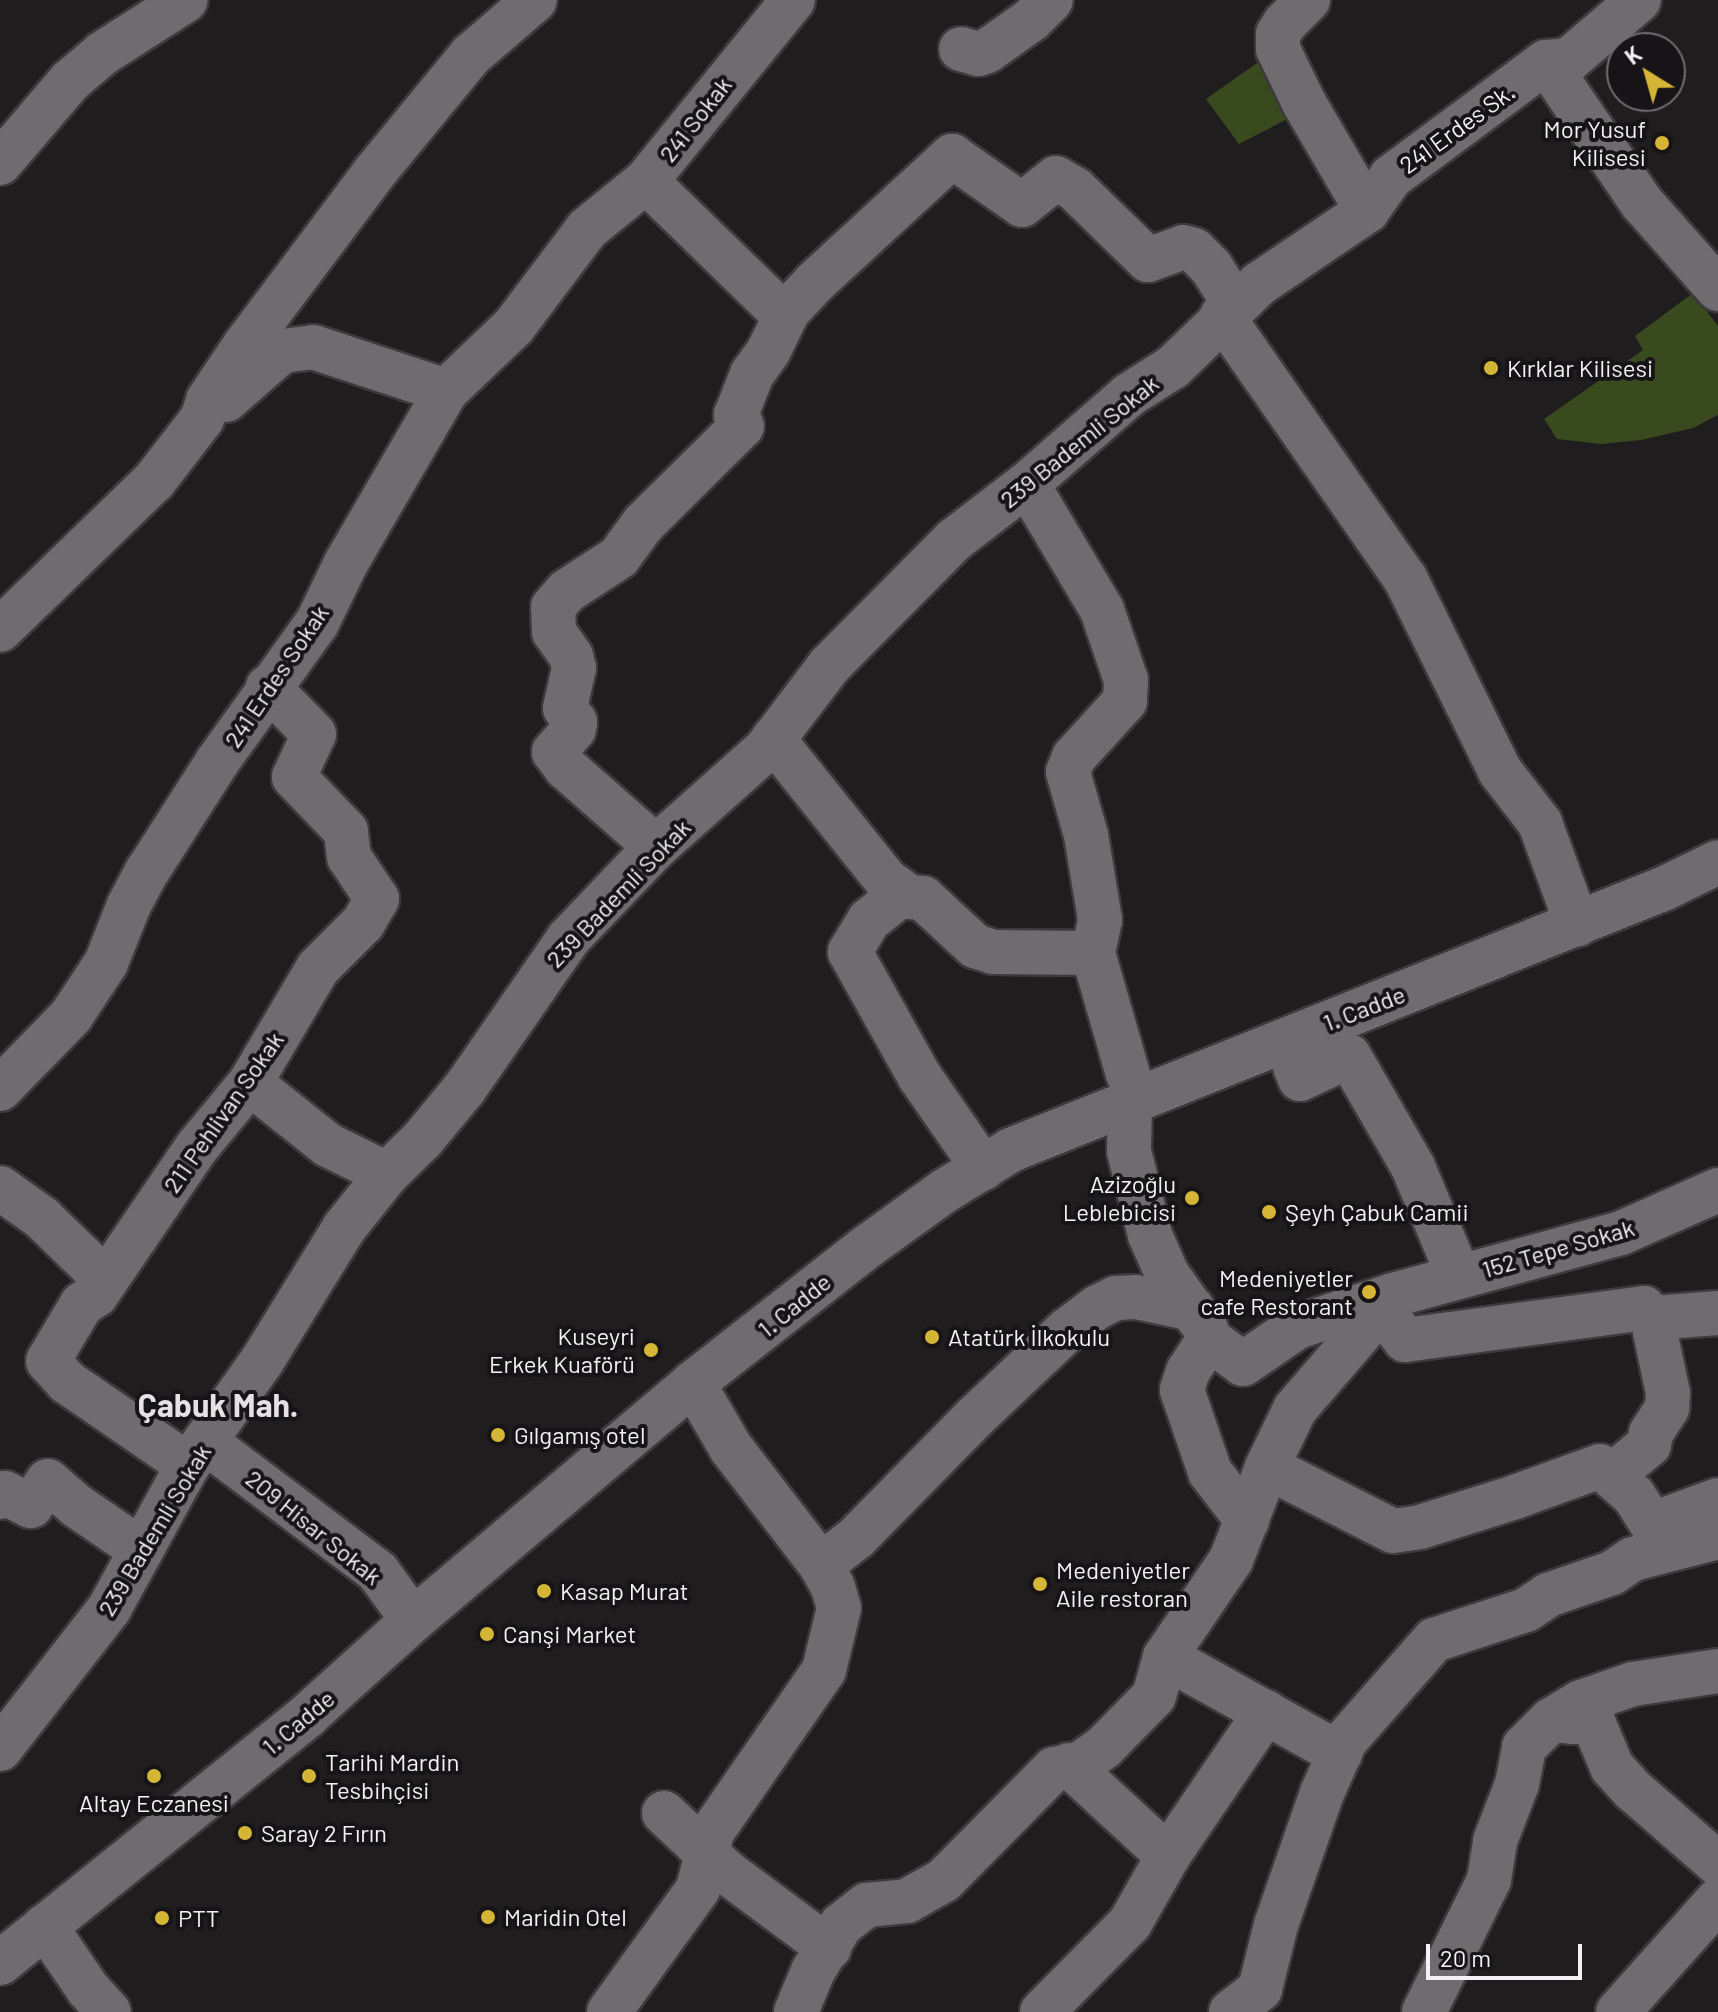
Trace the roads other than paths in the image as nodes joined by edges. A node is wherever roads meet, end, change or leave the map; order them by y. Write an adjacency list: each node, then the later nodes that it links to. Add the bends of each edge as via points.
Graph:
1 (186, 0): 9 (street, via 103,53 70,81)
2 (535, 0): 18 (street, via 471,55 374,173 245,345 208,400)
3 (793, 0): 10 (street, 241 Sokak)
4 (1051, 0): 7 (street, via 987,51)
5 (1308, 0): 11 (street, via 1278,34 1278,49)
6 (1639, 0): 8 (street, 241 Erdes Sk., via 1569,60)
7 (961, 49)
8 (1546, 62): 11 (street, 241 Erdes Sk., via 1391,177); 14 (street, via 1642,203)
9 (0, 163)
10 (646, 181): 12 (street, 241 Sokak); 16 (street)
11 (1367, 211): 13 (street, 241 Erdes Sk.)
12 (587, 229): 17 (street, 241 Erdes Sokak, via 514,326)
13 (1283, 268): 15 (street, 239 Bademli Sokak)
14 (1718, 289)
15 (1229, 311): 16 (street, via 1211,267 1194,250 1183,247 1148,260 1075,189 1056,178 1022,205 952,156); 19 (street, 239 Bademli Sokak, via 1173,367 1129,395); 26 (street, via 1405,578 1500,771 1540,823)
16 (785, 316): 23 (street, via 752,374 736,415 742,426 643,524 619,557 567,591 553,607 554,632 574,668 565,708 575,722 554,752)
17 (446, 391): 18 (street, via 313,347 282,351); 21 (street, 241 Erdes Sokak, via 317,623)
18 (202, 419): 20 (street, via 154,481)
19 (1027, 484): 22 (street, 239 Bademli Sokak, via 916,575 829,666); 27 (street, via 1102,610 1126,680 1125,701 1074,757 1068,772 1086,835 1100,920)
20 (0, 630)
21 (268, 687): 29 (street, 211 Pehlivan Sokak, via 314,734 294,777 346,831 349,857 377,899 363,923 318,968); 31 (street, 241 Erdes Sokak, via 183,812 129,905 106,963 71,1016)
22 (773, 739): 23 (street, 239 Bademli Sokak); 25 (street, via 886,880)
23 (656, 847): 33 (street, 239 Bademli Sokak, via 568,939 465,1088)
24 (1718, 862): 26 (street, 1. Cadde)
25 (903, 893): 27 (street, via 923,898 975,946 993,952); 32 (street, via 869,920 850,952 920,1077)
26 (1577, 924): 30 (street, 1. Cadde, via 1231,1059)
27 (1093, 953): 30 (street)
28 (1295, 1067): 36 (street, via 1300,1079 1349,1056 1413,1167)
29 (250, 1083): 33 (street, via 328,1145); 37 (street, 211 Pehlivan Sokak, via 197,1147 135,1242)
30 (1129, 1088): 32 (street, 1. Cadde); 41 (street, via 1129,1151 1150,1235 1167,1274)
31 (0, 1089)
32 (983, 1168): 42 (street, 1. Cadde, via 868,1246)
33 (387, 1174): 43 (street, 239 Bademli Sokak, via 344,1228)
34 (0, 1188): 37 (street, via 42,1218)
35 (1718, 1190): 36 (street, 152 Tepe Sokak, via 1621,1233)
36 (1459, 1277): 38 (street, 152 Tepe Sokak)
37 (104, 1278): 43 (street, 211 Pehlivan Sokak, via 96,1295 73,1317 48,1361 51,1368 122,1421)
38 (1384, 1304): 40 (street, via 1405,1340 1644,1308); 41 (street, 152 Tepe Sokak, via 1297,1327 1243,1364); 44 (street, via 1295,1409)
39 (1718, 1313): 40 (street)
40 (1652, 1318): 45 (street, via 1667,1408 1649,1445 1626,1464)
41 (1201, 1324): 48 (street, via 1182,1390 1210,1472); 52 (street, via 1136,1297 1116,1298 1098,1307 1067,1330 856,1538)
42 (693, 1383): 52 (street, via 731,1448); 53 (street, 1. Cadde)
43 (198, 1454): 51 (street, 239 Bademli Sokak); 53 (street, 209 Hisar Sokak, via 378,1572)
44 (1267, 1467): 45 (street, via 1393,1531 1501,1502 1600,1466); 48 (street)
45 (1619, 1480): 49 (street)
46 (0, 1497): 51 (street, via 5,1493 31,1506 48,1481)
47 (1718, 1500): 49 (street)
48 (1247, 1520): 54 (street, via 1231,1560)
49 (1660, 1536): 50 (street); 59 (street, via 1612,1573 1548,1595 1526,1610 1434,1640 1378,1700)
50 (1718, 1537)
51 (141, 1550): 58 (street, 239 Bademli Sokak, via 109,1609)
52 (821, 1565): 62 (street, via 839,1608 824,1670 712,1832)
53 (413, 1620): 67 (street, 1. Cadde, via 308,1715)
54 (1165, 1657): 56 (street); 60 (street, via 1154,1696 1104,1747 1080,1764)
55 (1718, 1671): 57 (street, via 1633,1684 1581,1702)
56 (1266, 1712): 59 (street); 63 (street)
57 (1551, 1720): 64 (street, via 1587,1719 1594,1724 1612,1767); 76 (street, via 1524,1747 1517,1784 1495,1841 1489,1880)
58 (0, 1749)
59 (1340, 1754): 66 (street)
60 (1069, 1765): 63 (street); 68 (street, via 1054,1769 944,1880 907,1901 867,1905 841,1925)
61 (664, 1813): 62 (street)
62 (709, 1852): 68 (street, via 728,1873); 72 (street, via 698,1889)
63 (1168, 1856): 73 (street, via 1130,1923)
64 (1718, 1864)
65 (1718, 1900): 77 (street)
66 (1278, 1920): 74 (street, via 1260,1989); 75 (street, via 1297,1937)
67 (45, 1926): 69 (street, 1. Cadde); 71 (street)
68 (829, 1948): 70 (street)
69 (0, 1963)
70 (811, 2003)
71 (109, 2012)
72 (609, 2012)
73 (1042, 2012)
74 (1231, 2012)
75 (1276, 2012)
76 (1424, 2012)
77 (1618, 2012)

